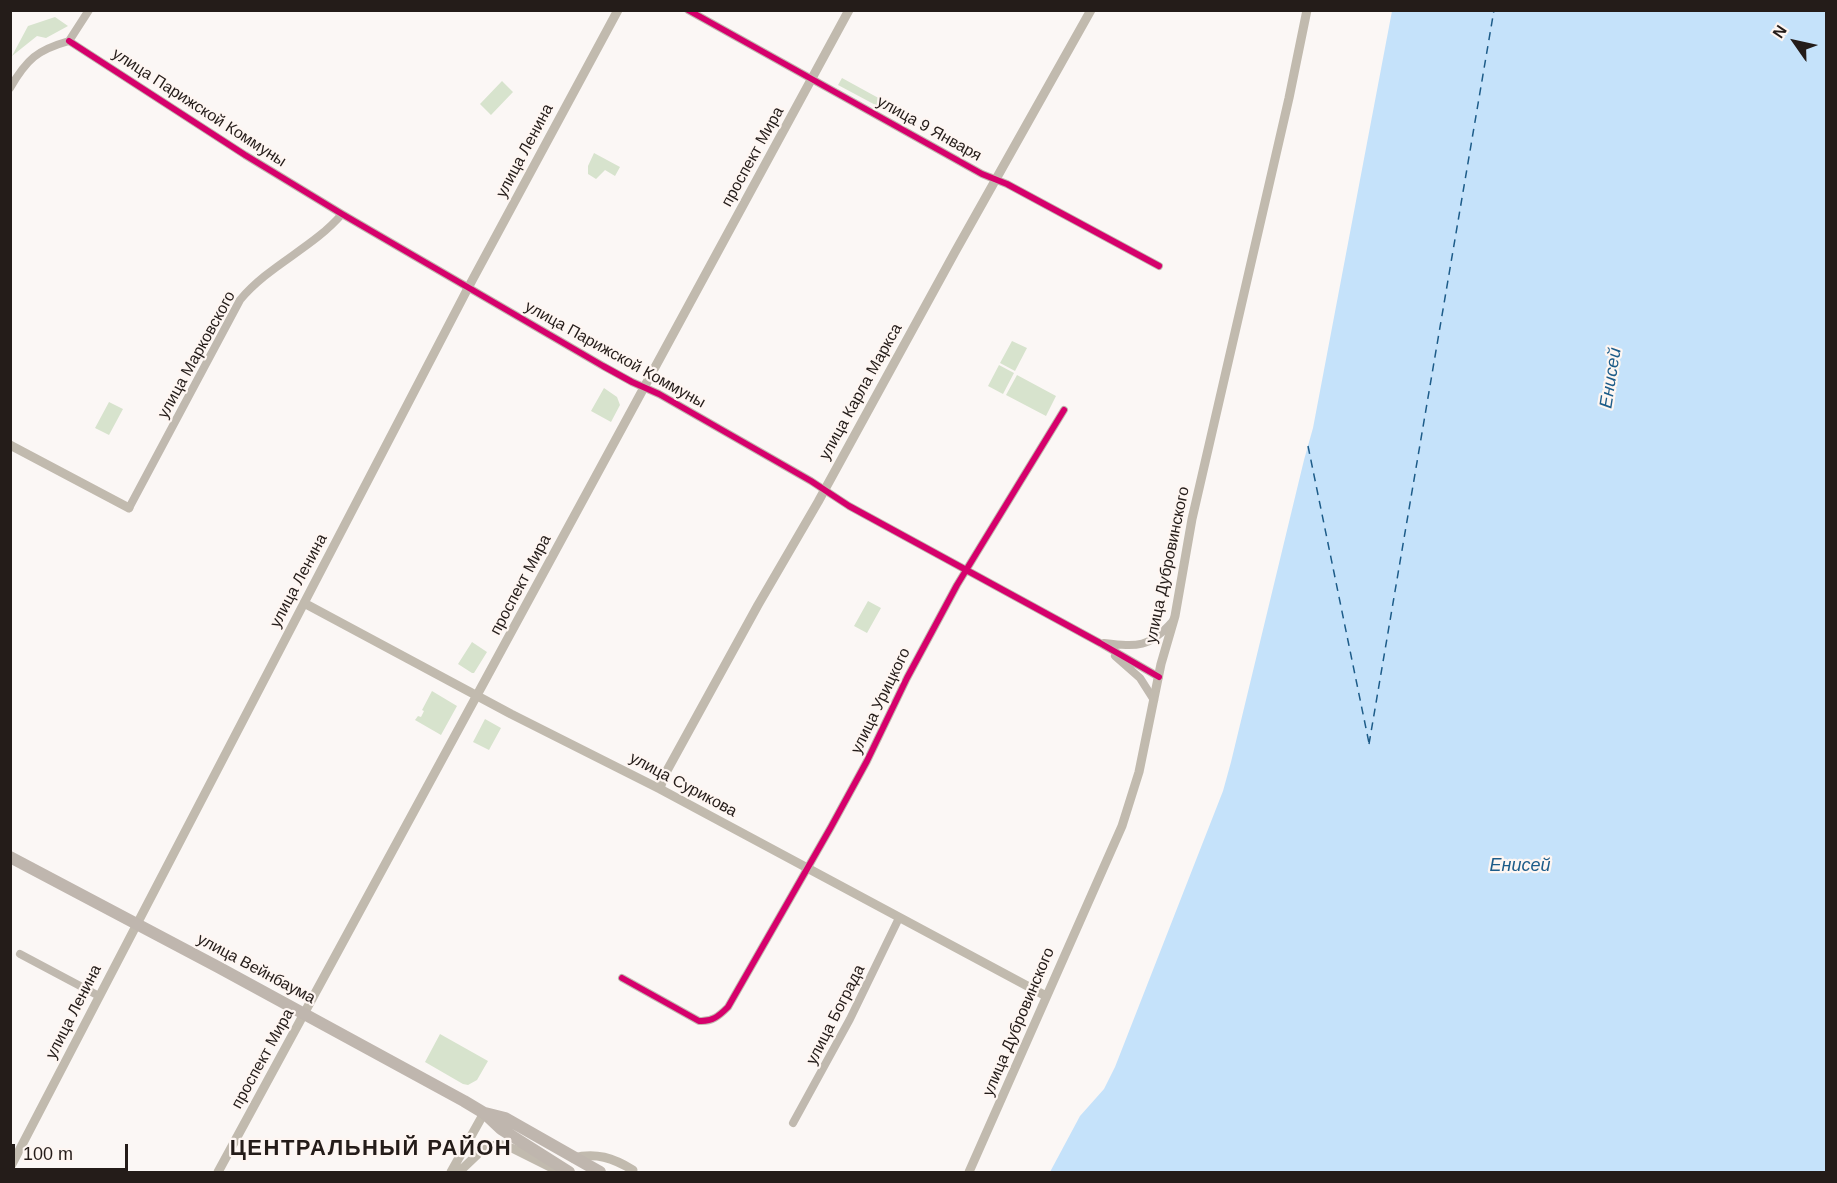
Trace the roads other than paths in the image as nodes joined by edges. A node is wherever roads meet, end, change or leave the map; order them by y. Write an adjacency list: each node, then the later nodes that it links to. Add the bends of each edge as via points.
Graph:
1 (90, 10): 7 (street)
2 (618, 10): 13 (main road, улица Ленина)
3 (688, 10): 8 (street, улица 9 Января)
4 (849, 10): 8 (main road, проспект Мира)
5 (1091, 10): 10 (main road, улица Карла Маркса)
6 (1307, 10): 21 (main road, улица Дубровинского, via 1192,519)
7 (69, 40): 9 (street, via 36,54); 11 (street, улица Парижской Коммуны)
8 (812, 79): 10 (street, улица 9 Января); 14 (main road, проспект Мира)
9 (10, 88)
10 (996, 180): 12 (street, улица 9 Января); 17 (main road, улица Карла Маркса)
11 (342, 214): 13 (street, улица Парижской Коммуны); 18 (street, улица Марковского, via 331,227 256,282 240,300)
12 (1159, 267)
13 (468, 288): 14 (street, улица Парижской Коммуны); 20 (main road, улица Ленина)
14 (646, 387): 17 (street, улица Парижской Коммуны); 24 (main road, проспект Мира)
15 (1064, 410): 19 (street, улица Урицкого)
16 (10, 446): 18 (main road)
17 (824, 490): 19 (street, улица Парижской Коммуны); 26 (main road, улица Карла Маркса, via 668,768)
18 (129, 508)
19 (966, 569): 22 (street, улица Парижской Коммуны); 28 (street, улица Урицкого)
20 (304, 603): 24 (main road, улица Сурикова); 30 (main road, улица Ленина)
21 (1174, 620): 22 (street, via 1145,643); 23 (main road, улица Дубровинского)
22 (1100, 643): 23 (street, улица Парижской Коммуны); 25 (street, via 1140,678)
23 (1159, 677): 25 (main road, улица Дубровинского)
24 (478, 696): 26 (main road, улица Сурикова); 35 (main road, проспект Мира)
25 (1154, 699): 34 (main road, улица Дубровинского, via 1139,771 1122,825)
26 (660, 789): 28 (main road, улица Сурикова)
27 (10, 857): 30 (highway, улица Вейнбаума)
28 (809, 869): 29 (main road, улица Сурикова); 32 (street, улица Урицкого, via 728,1007 713,1019 699,1021)
29 (899, 918): 34 (main road, улица Сурикова); 37 (street, улица Бограда)
30 (137, 923): 33 (main road, улица Ленина); 35 (highway, улица Вейнбаума)
31 (20, 954): 33 (street)
32 (622, 978)
33 (99, 996): 39 (main road, улица Ленина)
34 (1046, 996): 47 (main road, улица Дубровинского)
35 (305, 1014): 36 (highway, улица Вейнбаума); 41 (main road, проспект Мира)
36 (484, 1113): 38 (highway, улица Вейнбаума, via 505,1118); 42 (main road); 45 (highway, улица Вейнбаума, via 501,1129)
37 (793, 1123)
38 (573, 1158): 40 (main road, via 613,1158); 46 (highway, улица Вейнбаума)
39 (10, 1168)
40 (633, 1170)
41 (218, 1173)
42 (451, 1173)
43 (459, 1173): 44 (main road, via 486,1148 499,1144)
44 (560, 1173)
45 (569, 1173)
46 (600, 1173)
47 (969, 1173)

